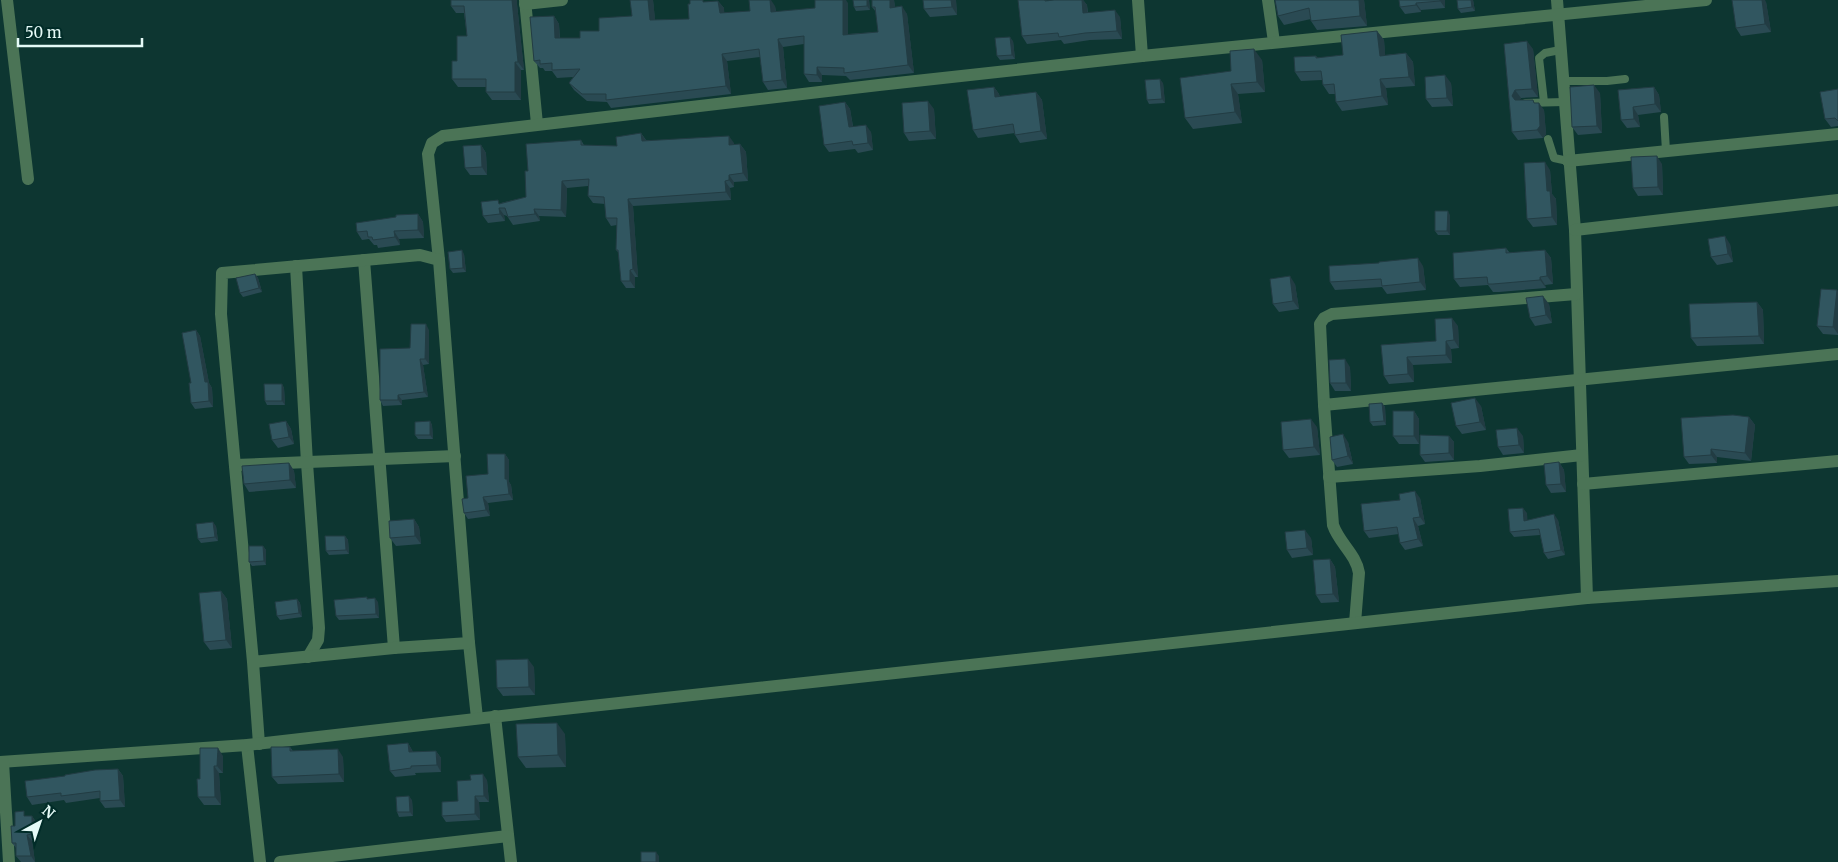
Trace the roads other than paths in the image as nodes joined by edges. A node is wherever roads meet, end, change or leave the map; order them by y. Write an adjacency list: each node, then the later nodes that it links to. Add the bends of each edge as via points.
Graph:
1 (8, 0): 23 (street)
2 (562, 0): 7 (street)
3 (1138, 0): 11 (street)
4 (1268, 0): 9 (street)
5 (1557, 0): 8 (street)
6 (1706, 0): 8 (street)
7 (525, 2): 18 (street)
8 (1558, 15): 9 (street); 10 (street)
9 (1274, 42): 11 (street)
10 (1560, 50): 13 (street); 14 (lane, via 1544,53 1538,58)
11 (1142, 56): 18 (street)
12 (1625, 79): 13 (lane)
13 (1562, 81): 15 (street)
14 (1544, 102): 15 (lane); 16 (lane)
15 (1564, 102): 22 (street)
16 (1523, 103)
17 (1664, 117): 21 (lane)
18 (537, 124): 27 (street, via 443,136 432,143 428,154)
19 (1838, 134): 21 (street)
20 (1548, 138): 22 (lane, via 1552,156)
21 (1666, 151): 22 (street)
22 (1568, 161): 25 (street)
23 (28, 179)
24 (1838, 200): 25 (street)
25 (1575, 230): 29 (street)
26 (364, 260): 27 (street, via 420,255); 28 (street); 35 (street)
27 (439, 260): 34 (street)
28 (296, 266): 37 (street); 38 (street, via 222,273 221,314)
29 (1576, 294): 31 (street); 32 (street, via 1332,314 1320,324)
30 (1838, 354): 31 (street)
31 (1578, 379): 32 (street); 33 (street)
32 (1324, 404): 39 (street)
33 (1582, 455): 39 (street); 40 (street)
34 (455, 456): 35 (street); 44 (street)
35 (379, 459): 37 (street); 45 (street)
36 (1838, 461): 40 (street)
37 (306, 463): 38 (street); 46 (street, via 319,628 318,640)
38 (235, 465): 47 (street)
39 (1329, 477): 43 (street, via 1333,525 1358,565)
40 (1583, 484): 42 (street)
41 (1838, 581): 42 (street)
42 (1587, 598): 43 (street)
43 (1354, 623): 48 (street)
44 (469, 643): 45 (street); 49 (street)
45 (394, 648): 46 (street)
46 (308, 657): 47 (street)
47 (253, 662): 50 (street)
48 (495, 716): 49 (street); 52 (street)
49 (477, 718): 50 (street)
50 (253, 744): 51 (street); 54 (street)
51 (1, 762): 53 (street)
52 (508, 836): 55 (street); 56 (street)
53 (9, 862)
54 (260, 862)
55 (280, 862)
56 (511, 862)

